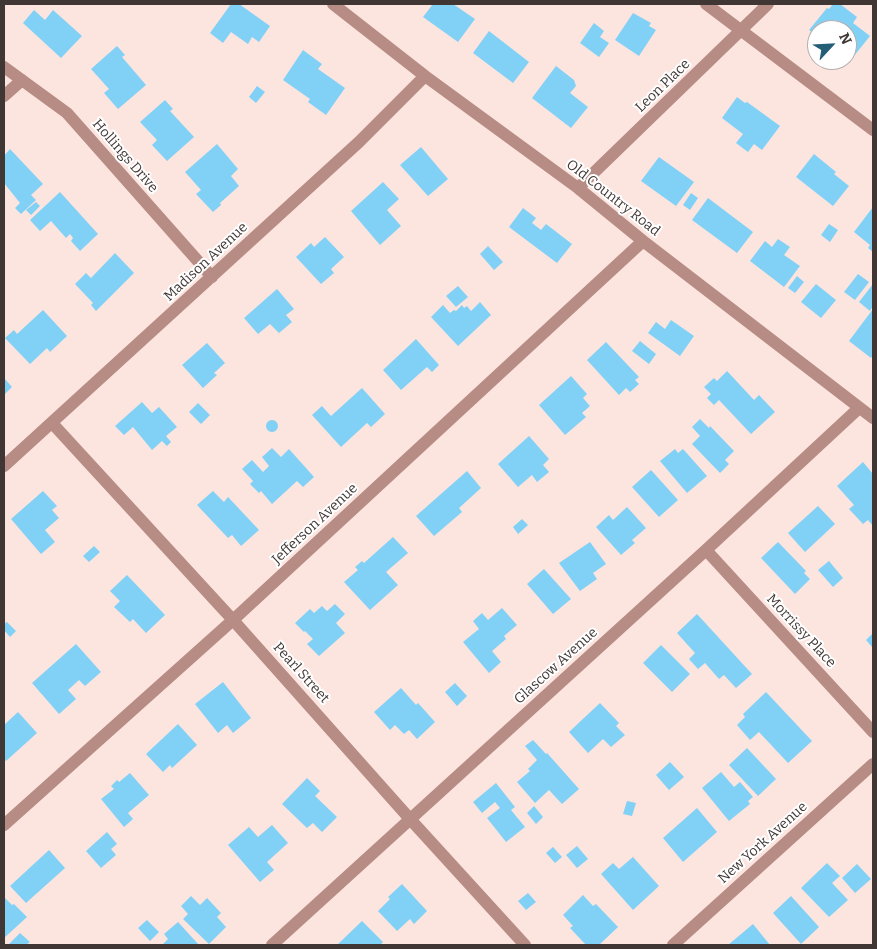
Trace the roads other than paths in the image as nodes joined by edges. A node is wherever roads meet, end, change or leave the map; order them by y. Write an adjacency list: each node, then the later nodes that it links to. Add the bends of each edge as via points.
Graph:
1 (333, 4): 6 (street, Old Country Road)
2 (706, 4): 4 (street)
3 (768, 4): 4 (street, Leon Place)
4 (741, 30): 9 (street); 10 (street, Leon Place)
5 (4, 67): 7 (street, Hollings Drive)
6 (425, 76): 10 (street, Old Country Road); 12 (street, Madison Avenue)
7 (22, 80): 8 (street); 12 (street, Hollings Drive, via 67,113)
8 (4, 96)
9 (873, 130)
10 (578, 188): 11 (street, Old Country Road)
11 (643, 241): 13 (street, Old Country Road); 18 (street, Jefferson Avenue)
12 (212, 277): 15 (street, Madison Avenue)
13 (860, 408): 14 (street, Old Country Road); 17 (street, Glascow Avenue)
14 (873, 418)
15 (52, 423): 16 (street, Madison Avenue); 18 (street, Pearl Street)
16 (4, 466)
17 (706, 550): 19 (street, Morrissy Place); 21 (street, Glascow Avenue)
18 (233, 620): 21 (street, Pearl Street); 22 (street, Jefferson Avenue)
19 (873, 732)
20 (873, 764): 25 (street, New York Avenue)
21 (410, 820): 23 (street, Glascow Avenue); 24 (street, Pearl Street)
22 (4, 825)
23 (272, 945)
24 (525, 945)
25 (673, 945)

